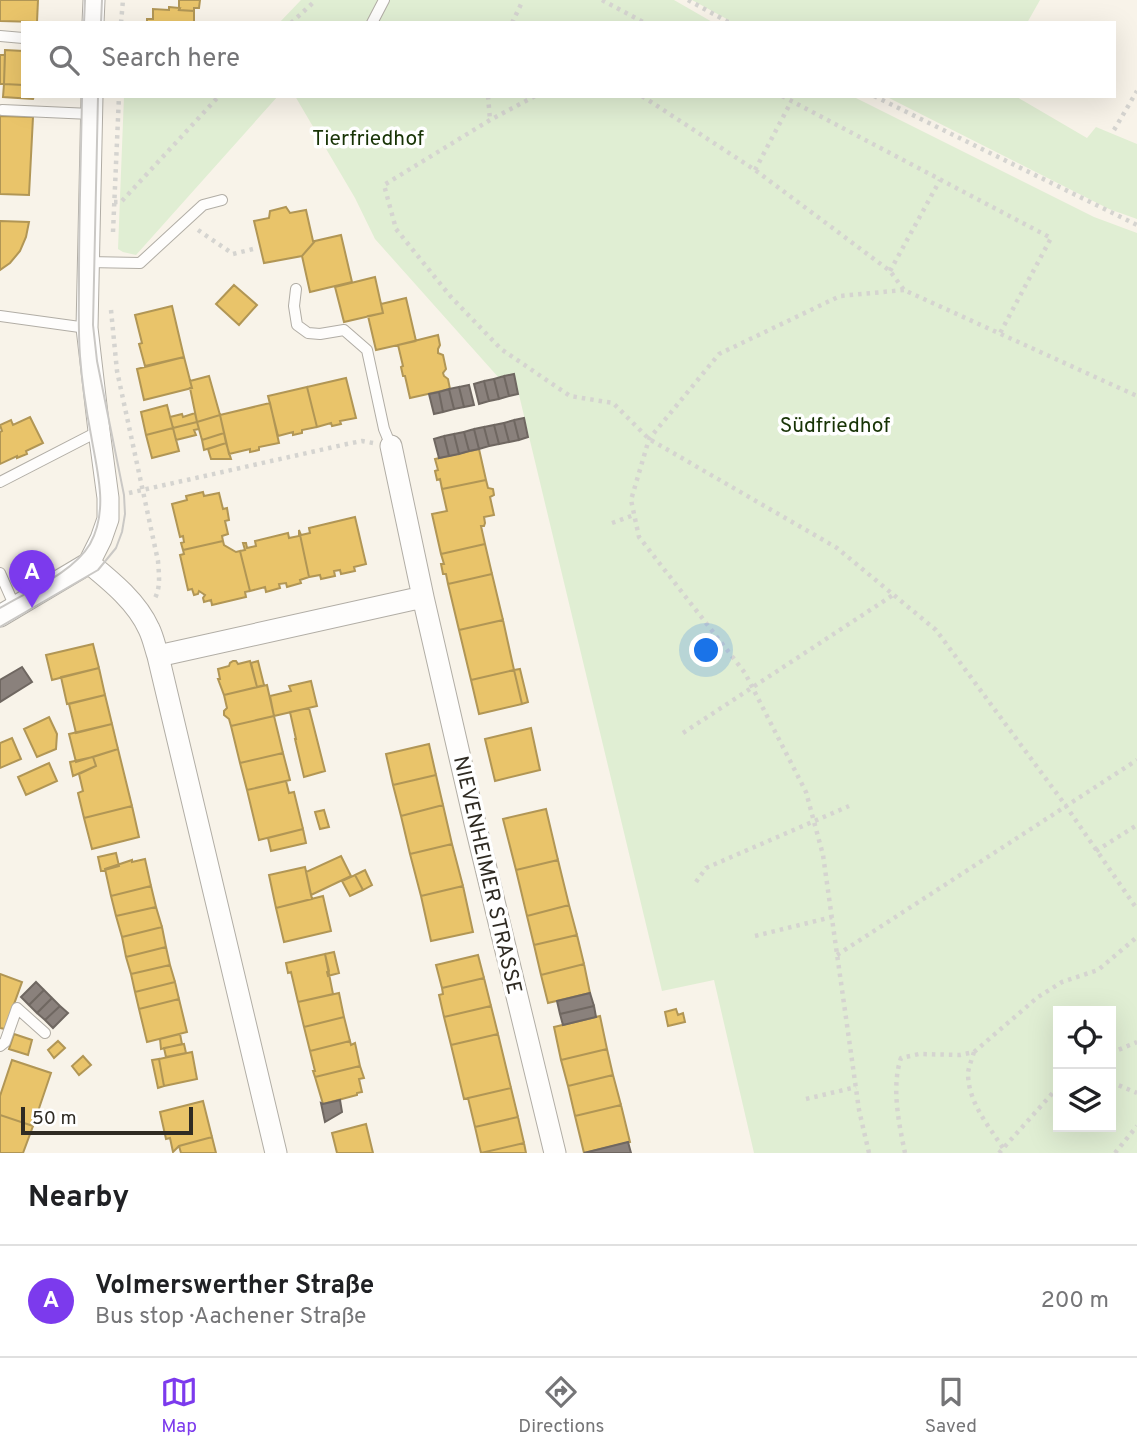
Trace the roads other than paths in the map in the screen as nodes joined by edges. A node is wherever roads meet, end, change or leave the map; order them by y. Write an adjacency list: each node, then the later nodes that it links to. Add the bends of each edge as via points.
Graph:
1 (94, 0): 3 (street)
2 (384, 0): 4 (lane)
3 (93, 21)
4 (373, 21)
5 (0, 36): 6 (lane)
6 (21, 37)
7 (91, 105): 8 (lane); 10 (street)
8 (2, 110)
9 (222, 200): 10 (lane, via 203,205 140,263)
10 (88, 262): 13 (street)
11 (296, 289): 15 (lane, NIEVENHEIMER STRASSE, via 297,325 308,333 344,330 366,350)
12 (0, 316): 13 (lane)
13 (87, 328): 14 (street)
14 (99, 431): 16 (lane); 17 (street, via 108,519)
15 (391, 446): 19 (street, NIEVENHEIMER STRASSE)
16 (0, 482)
17 (89, 562): 20 (street); 21 (street, via 141,615)
18 (0, 573): 20 (lane)
19 (423, 597): 21 (street); 25 (street, NIEVENHEIMER STRASSE)
20 (7, 612)
21 (158, 656): 24 (street)
22 (45, 1033): 23 (lane, via 17,1008)
23 (0, 1046)
24 (276, 1153)
25 (555, 1153)

